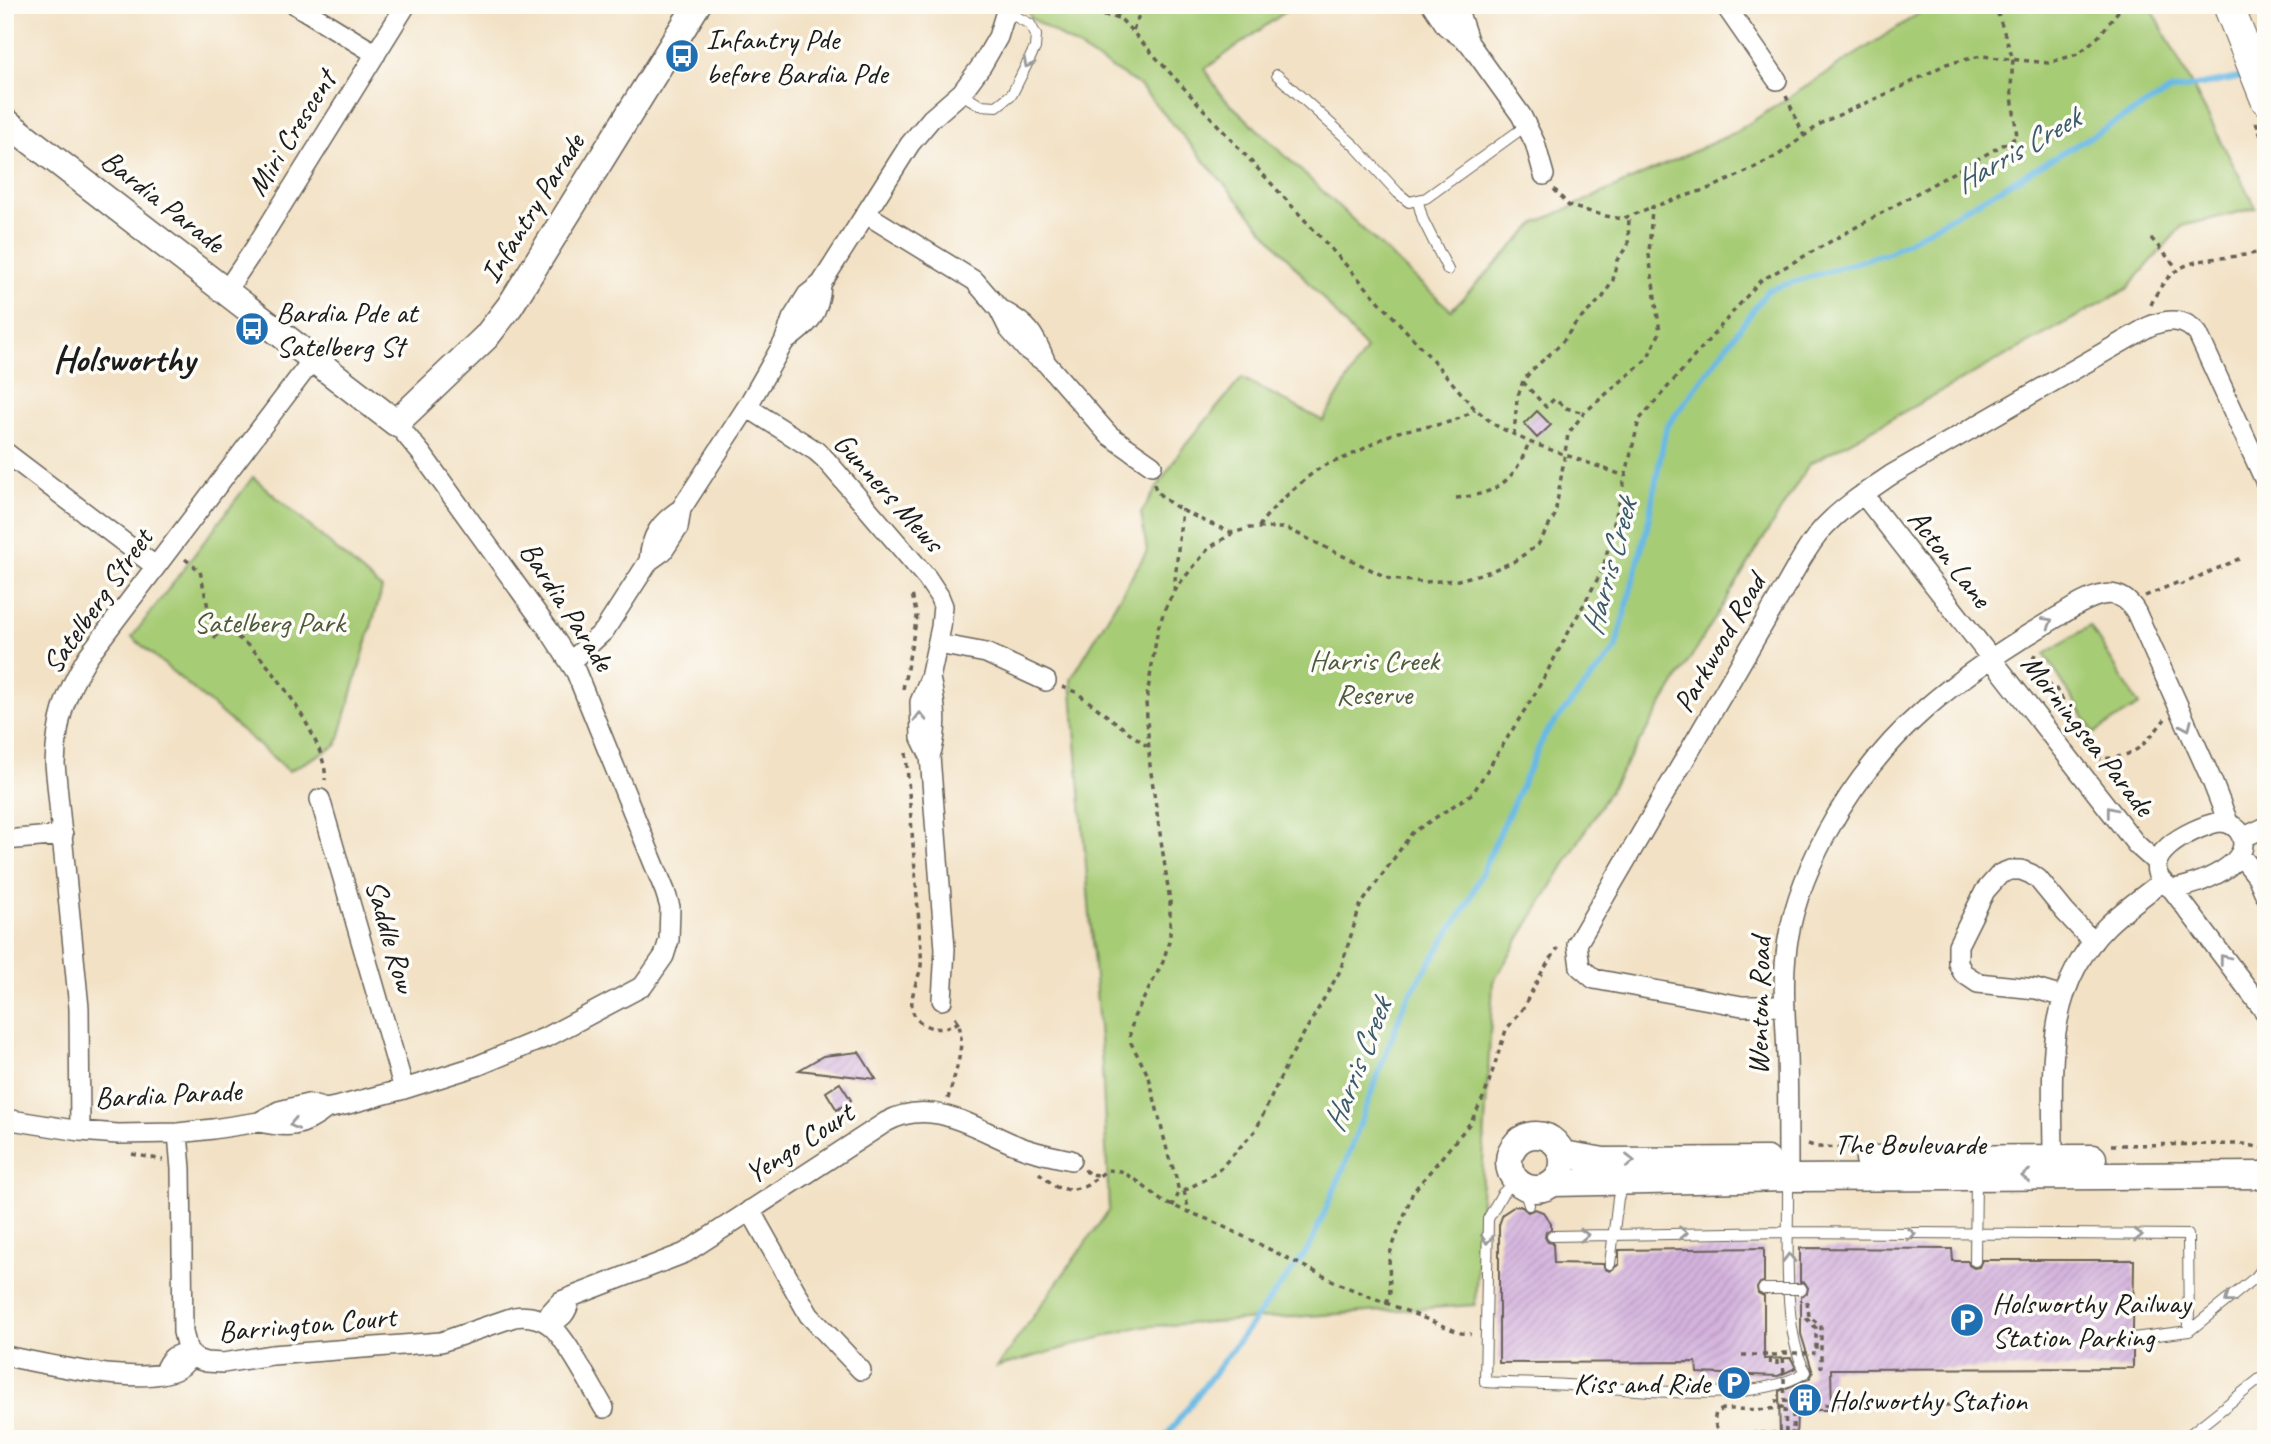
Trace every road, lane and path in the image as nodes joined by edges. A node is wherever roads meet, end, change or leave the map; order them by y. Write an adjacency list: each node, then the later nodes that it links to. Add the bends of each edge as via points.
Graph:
1 (296, 5): 16 (street)
2 (406, 5): 16 (street, Miri Crescent)
3 (697, 5): 41 (street, Infantry Parade, via 504,314 470,354)
4 (1108, 5): 13 (path)
5 (1143, 5): 14 (path)
6 (1432, 5): 15 (street, via 1446,26)
7 (1453, 5): 15 (street)
8 (1724, 5): 19 (street)
9 (1995, 5): 17 (path)
10 (2123, 5): 17 (path, via 2078,54 2048,63)
11 (2228, 5): 21 (main road)
12 (1012, 12): 13 (path, via 1042,7); 20 (street); 20 (lane, one-way to 20, via 1030,24 1036,35 1035,48 1012,94 997,106 980,105)
13 (1120, 18): 14 (path)
14 (1133, 30): 39 (path)
15 (1469, 43): 23 (street)
16 (376, 54): 34 (street, Miri Crescent)
17 (2013, 59): 24 (path, via 1981,56 1945,64); 47 (path, via 2017,137 1760,281 1639,420)
18 (1277, 75): 26 (lane, via 1355,146 1404,199)
19 (1777, 80): 24 (path)
20 (961, 94): 28 (street, via 920,131)
21 (2266, 100)
22 (5, 121): 34 (street, Bardia Parade)
23 (1527, 125): 25 (street); 26 (lane)
24 (1804, 136): 27 (path, via 1744,173)
25 (1544, 175): 29 (path, via 1569,206 1622,219)
26 (1418, 202): 33 (lane)
27 (1652, 207): 29 (path); 40 (path, via 1649,255 1660,332 1647,359)
28 (866, 214): 38 (street, via 821,284 807,295 792,319); 46 (street, via 966,273 999,309 1026,349 1046,363 1109,435)
29 (1629, 216): 37 (path, via 1628,245 1603,297)
30 (2151, 238): 31 (path)
31 (2177, 268): 32 (path, via 2256,253); 35 (path, via 2152,302 2148,317)
32 (2266, 268)
33 (1448, 271)
34 (226, 291): 36 (street, Bardia Parade)
35 (2152, 326): 48 (street, Parkwood Road, via 2179,321 2194,328); 49 (street, Parkwood Road)
36 (314, 358): 41 (street, Bardia Parade); 54 (street, Satelberg Street)
37 (1522, 382): 40 (path, via 1546,407 1554,399); 42 (path)
38 (747, 407): 62 (street, Gunners Mews, via 825,459 934,587 943,606); 65 (street, via 681,509 678,528 663,551 649,561 604,631)
39 (1475, 409): 42 (path); 52 (path, via 1450,422 1383,437 1324,466 1267,513)
40 (1584, 413): 45 (path, via 1568,434)
41 (396, 423): 65 (street, Bardia Parade)
42 (1514, 435): 43 (path)
43 (1529, 442): 45 (path); 50 (path, via 1520,466 1506,482 1479,495)
44 (5, 452): 56 (street)
45 (1564, 453): 47 (path); 52 (path, via 1555,515 1538,545 1513,562 1458,580 1390,579 1286,528)
46 (1152, 465): 51 (path, via 1154,489)
47 (1625, 476): 109 (path, via 1602,569 1536,692 1473,793 1412,833 1360,905 1340,971 1288,1061 1256,1130 1216,1173)
48 (2266, 483)
49 (1863, 494): 64 (street, Acton Lane); 80 (street, Parkwood Road, via 1813,541)
50 (1456, 498)
51 (1182, 509): 53 (path); 58 (path)
52 (1258, 528): 53 (path)
53 (1233, 533): 58 (path, via 1209,548)
54 (171, 547): 56 (street, Satelberg Street); 60 (path, via 200,570 210,617)
55 (2241, 558): 59 (path)
56 (155, 566): 74 (street, Satelberg Street, via 69,687 57,727 55,764)
57 (911, 591): 67 (path, via 917,617)
58 (1174, 592): 70 (path, via 1162,615 1149,671)
59 (2142, 598)
60 (223, 627): 61 (path); 71 (path, via 255,651 306,722 326,772)
61 (214, 639)
62 (938, 644): 66 (street, via 986,653); 83 (street, Gunners Mews, via 930,678 936,738 930,757 945,949)
63 (2041, 648): 68 (path, via 2031,663 2033,678 2054,686 2097,761 2133,753 2146,745)
64 (1991, 659): 68 (street, Morningsea Parade, one-way to 68, via 2092,598 2116,594 2136,612); 77 (street, Morningsea Parade, one-way to 64, via 2136,844); 84 (street, Wenton Road, via 1896,734 1838,812 1806,874 1794,914 1786,955)
65 (570, 662): 87 (street, Bardia Parade, via 665,891 671,923 664,956 643,986 588,1017 499,1057)
66 (1046, 681): 70 (path, via 1076,692)
67 (903, 697)
68 (2178, 706): 72 (street, Morningsea Parade, one-way to 72)
69 (905, 744): 86 (path, via 921,948 912,1008 919,1022 932,1028)
70 (1148, 747): 109 (path, via 1170,901 1170,938 1130,1033 1149,1077)
71 (320, 799): 87 (street, Saddle Row)
72 (2228, 822): 76 (street, Morningsea Parade, via 2236,828); 77 (street, via 2194,830)
73 (2266, 827): 76 (street)
74 (63, 835): 75 (street); 90 (street, Satelberg Street, via 79,1008)
75 (5, 840)
76 (2241, 846): 78 (street, via 2229,866 2199,884); 79 (street, Morningsea Parade)
77 (2156, 862): 78 (street, via 2156,872)
78 (2166, 886): 81 (street, via 2119,915); 85 (street, one-way to 78)
79 (2266, 896)
80 (1581, 934): 84 (street, via 1577,960 1594,979 1742,1006); 122 (path, via 1562,943 1551,958 1506,1030 1471,1122 1413,1192 1389,1256)
81 (2093, 942): 82 (street); 82 (street, via 2031,874 2010,870 1985,891 1958,945 1963,973 1978,983 2036,989)
82 (2063, 997): 98 (street, via 2053,1048)
83 (942, 1000): 86 (path)
84 (1785, 1006): 103 (street, Wenton Road)
85 (2266, 1013)
86 (959, 1022): 88 (path, via 959,1051)
87 (404, 1090): 91 (street, Bardia Parade, via 326,1109 298,1106 259,1122)
88 (944, 1114): 100 (street, Yengo Court, via 1021,1147); 111 (street, Yengo Court, via 920,1110 897,1116)
89 (5, 1119): 90 (street, Bardia Parade)
90 (80, 1131): 91 (street, Bardia Parade)
91 (178, 1133): 127 (street, Barrington Court, via 183,1332)
92 (1803, 1138): 94 (path, via 1811,1146)
93 (2099, 1145): 95 (path, via 2244,1144)
94 (1854, 1148)
95 (2266, 1149)
96 (124, 1153): 101 (path)
97 (1563, 1154): 103 (street, The Boulevarde, one-way to 103, via 1604,1161); 107 (street, via 1563,1167); 108 (street, via 1544,1136 1521,1140 1509,1159)
98 (2053, 1158): 99 (street, The Boulevarde); 102 (street, The Boulevarde)
99 (2266, 1158)
100 (1071, 1160)
101 (164, 1161)
102 (1976, 1167): 103 (street, The Boulevarde); 105 (street, The Boulevarde, one-way to 102); 115 (lane)
103 (1788, 1169): 106 (street, The Boulevarde); 113 (lane)
104 (1098, 1175): 110 (path, via 1121,1171)
105 (2266, 1175)
106 (1626, 1180): 107 (street, The Boulevarde); 114 (lane, via 1618,1198)
107 (1554, 1183): 108 (street)
108 (1522, 1190): 125 (lane, one-way to 125, via 1502,1194 1488,1219)
109 (1182, 1192): 110 (path); 112 (path)
110 (1172, 1207): 112 (path)
111 (750, 1210): 123 (street, Yengo Court, via 685,1253 561,1301 550,1313); 133 (street, via 809,1315)
112 (1189, 1212): 122 (path)
113 (1789, 1232): 114 (lane, one-way to 113); 115 (lane, one-way to 115); 125 (lane, one-way to 113, via 1485,1382 1639,1391 1750,1390 1785,1383 1806,1372 1790,1322)
114 (1615, 1234): 116 (lane, one-way to 114); 118 (lane)
115 (1974, 1234): 117 (lane); 124 (lane, one-way to 124, via 2188,1235)
116 (1552, 1236)
117 (1975, 1261)
118 (1610, 1264)
119 (2266, 1264): 124 (lane, one-way to 124)
120 (1765, 1289): 121 (lane, bridge)
121 (1801, 1289)
122 (1387, 1303): 125 (path, via 1461,1333)
123 (549, 1324): 127 (street, Barrington Court, via 533,1317 513,1317 441,1342 223,1363 206,1362); 139 (street)
124 (2189, 1331): 126 (lane)
125 (1485, 1336)
126 (2133, 1338)
127 (188, 1352): 131 (street, via 185,1363 172,1371 143,1377)
128 (1783, 1353): 129 (path); 132 (path, bridge, via 1816,1353 1816,1328 1804,1317 1807,1299 1809,1315 1821,1326); 140 (path, bridge)
129 (1772, 1354): 130 (path); 135 (path, via 1777,1355)
130 (1742, 1355)
131 (5, 1356)
132 (1821, 1368)
133 (860, 1370)
134 (2266, 1374): 143 (lane)
135 (1777, 1377)
136 (1778, 1401): 137 (path)
137 (1793, 1401): 138 (path, via 1818,1405); 140 (path, bridge, via 1776,1408 1723,1409 1715,1417 1715,1425 1723,1433); 141 (path)
138 (2000, 1405)
139 (604, 1408)
140 (1786, 1433): 141 (path, bridge)
141 (1793, 1433): 142 (path)
142 (1793, 1439)
143 (2184, 1439)

